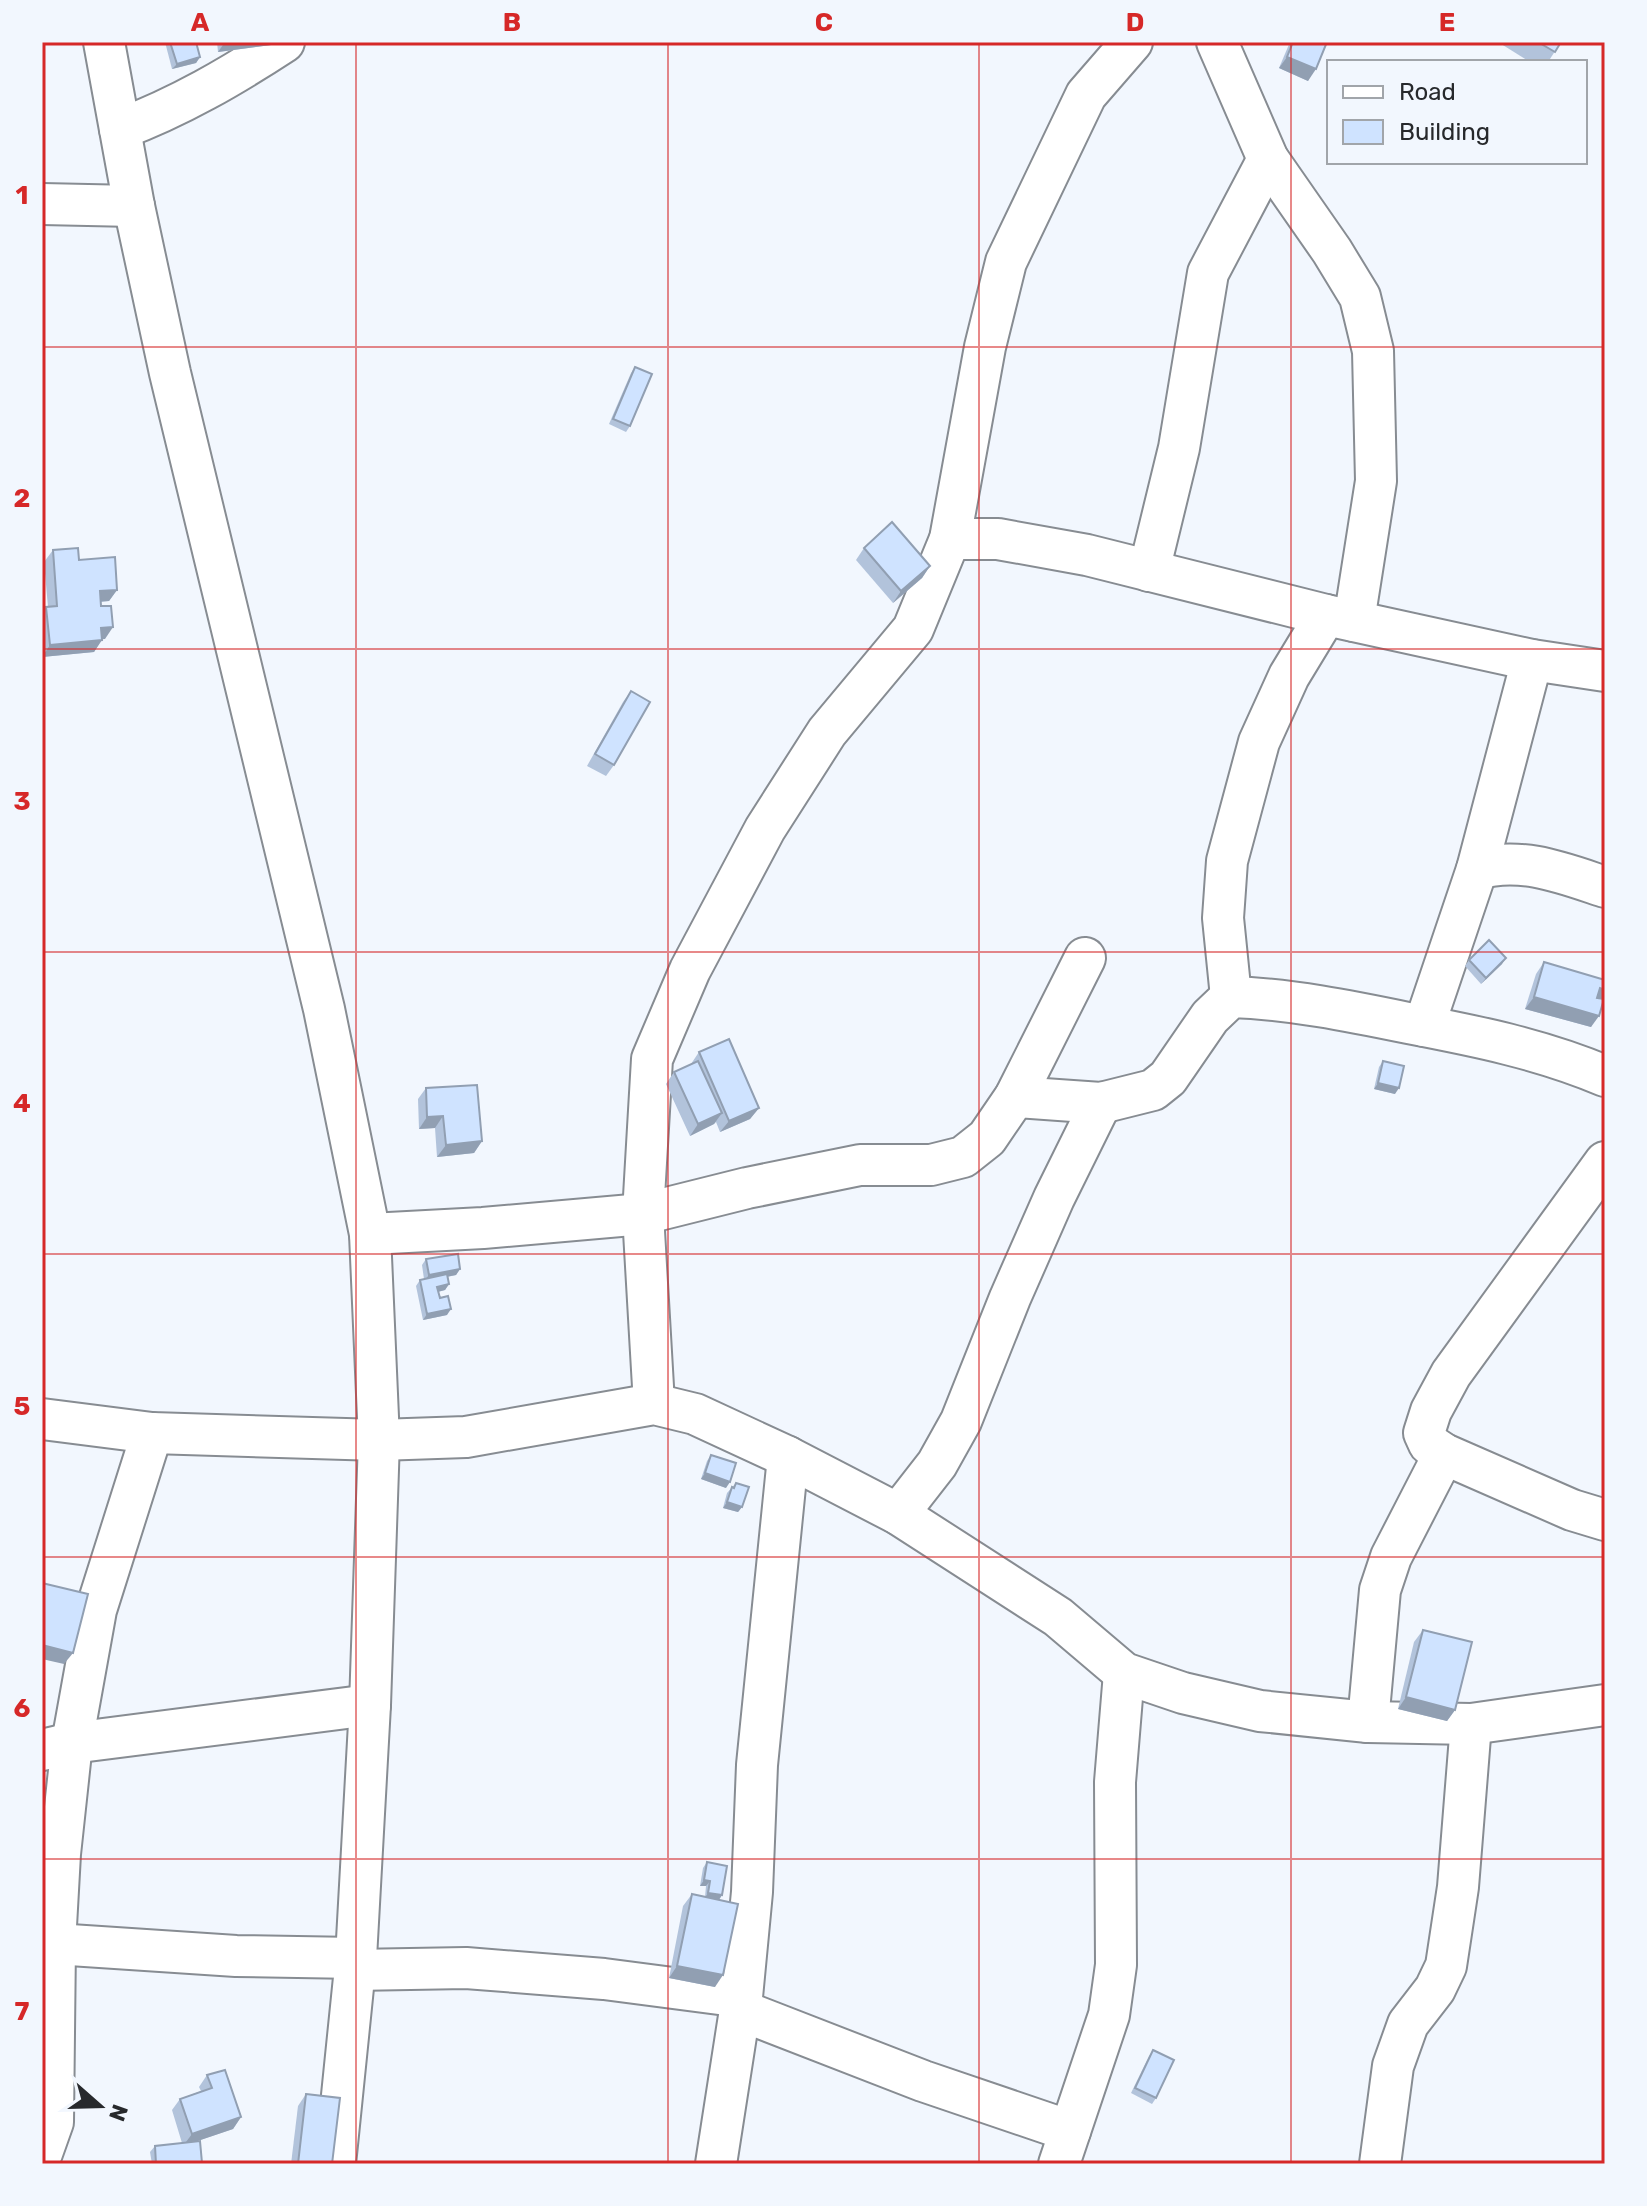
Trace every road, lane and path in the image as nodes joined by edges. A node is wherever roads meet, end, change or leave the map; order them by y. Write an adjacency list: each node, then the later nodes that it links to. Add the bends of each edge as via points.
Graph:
1 (104, 42): 5 (street)
2 (284, 42): 5 (street, via 163,113)
3 (1132, 42): 9 (street, via 1086,95 1006,262)
4 (1217, 42): 6 (street)
5 (120, 129): 8 (street)
6 (1268, 159): 10 (street, via 1208,273 1179,448); 11 (street, via 1360,297 1373,351 1376,481)
7 (42, 204): 8 (street)
8 (134, 206): 24 (street, via 324,1009)
9 (950, 539): 10 (street, via 998,539); 23 (street, via 913,629 827,732 765,829 690,970 652,1059)
10 (1149, 571): 11 (street)
11 (1340, 618): 12 (street); 17 (street, via 1289,676 1259,742 1227,861 1223,918)
12 (1532, 660): 13 (street); 14 (street)
13 (1605, 671)
14 (1477, 869): 15 (street, via 1521,864); 18 (street)
15 (1605, 887)
16 (1085, 958): 20 (street)
17 (1231, 997): 18 (street); 21 (street, via 1210,1017 1168,1078 1153,1090)
18 (1424, 1026): 19 (street, via 1499,1040)
19 (1605, 1076)
20 (1015, 1097): 21 (street); 23 (street, via 987,1138 963,1157 931,1165 860,1165)
21 (1101, 1103): 31 (street, via 1035,1241 961,1421 937,1464)
22 (1605, 1162): 29 (street, via 1451,1374 1424,1433)
23 (643, 1214): 24 (street); 25 (street)
24 (370, 1234): 28 (street)
25 (654, 1404): 28 (street, via 466,1437); 30 (street, via 695,1414)
26 (42, 1419): 27 (street)
27 (152, 1433): 28 (street); 38 (street)
28 (379, 1440): 34 (street)
29 (1444, 1454): 32 (street); 36 (street, via 1391,1557 1380,1590)
30 (788, 1457): 31 (street); 41 (street, via 757,1765)
31 (898, 1514): 33 (street, via 1058,1617)
32 (1605, 1520)
33 (1124, 1673): 36 (street, via 1260,1711); 42 (street, via 1115,1782 1116,1965 1109,2015)
34 (370, 1705): 38 (street); 40 (street)
35 (1605, 1705): 37 (street)
36 (1368, 1722): 37 (street)
37 (1471, 1724): 46 (street, via 1446,1966 1408,2024 1393,2066)
38 (57, 1747): 39 (street, via 60,1854)
39 (55, 1944): 40 (street); 43 (street, via 53,2122)
40 (355, 1964): 41 (street, via 604,1979); 44 (street)
41 (741, 2004): 42 (street); 45 (street)
42 (1064, 2148)
43 (42, 2153)
44 (335, 2164)
45 (716, 2164)
46 (1380, 2164)

